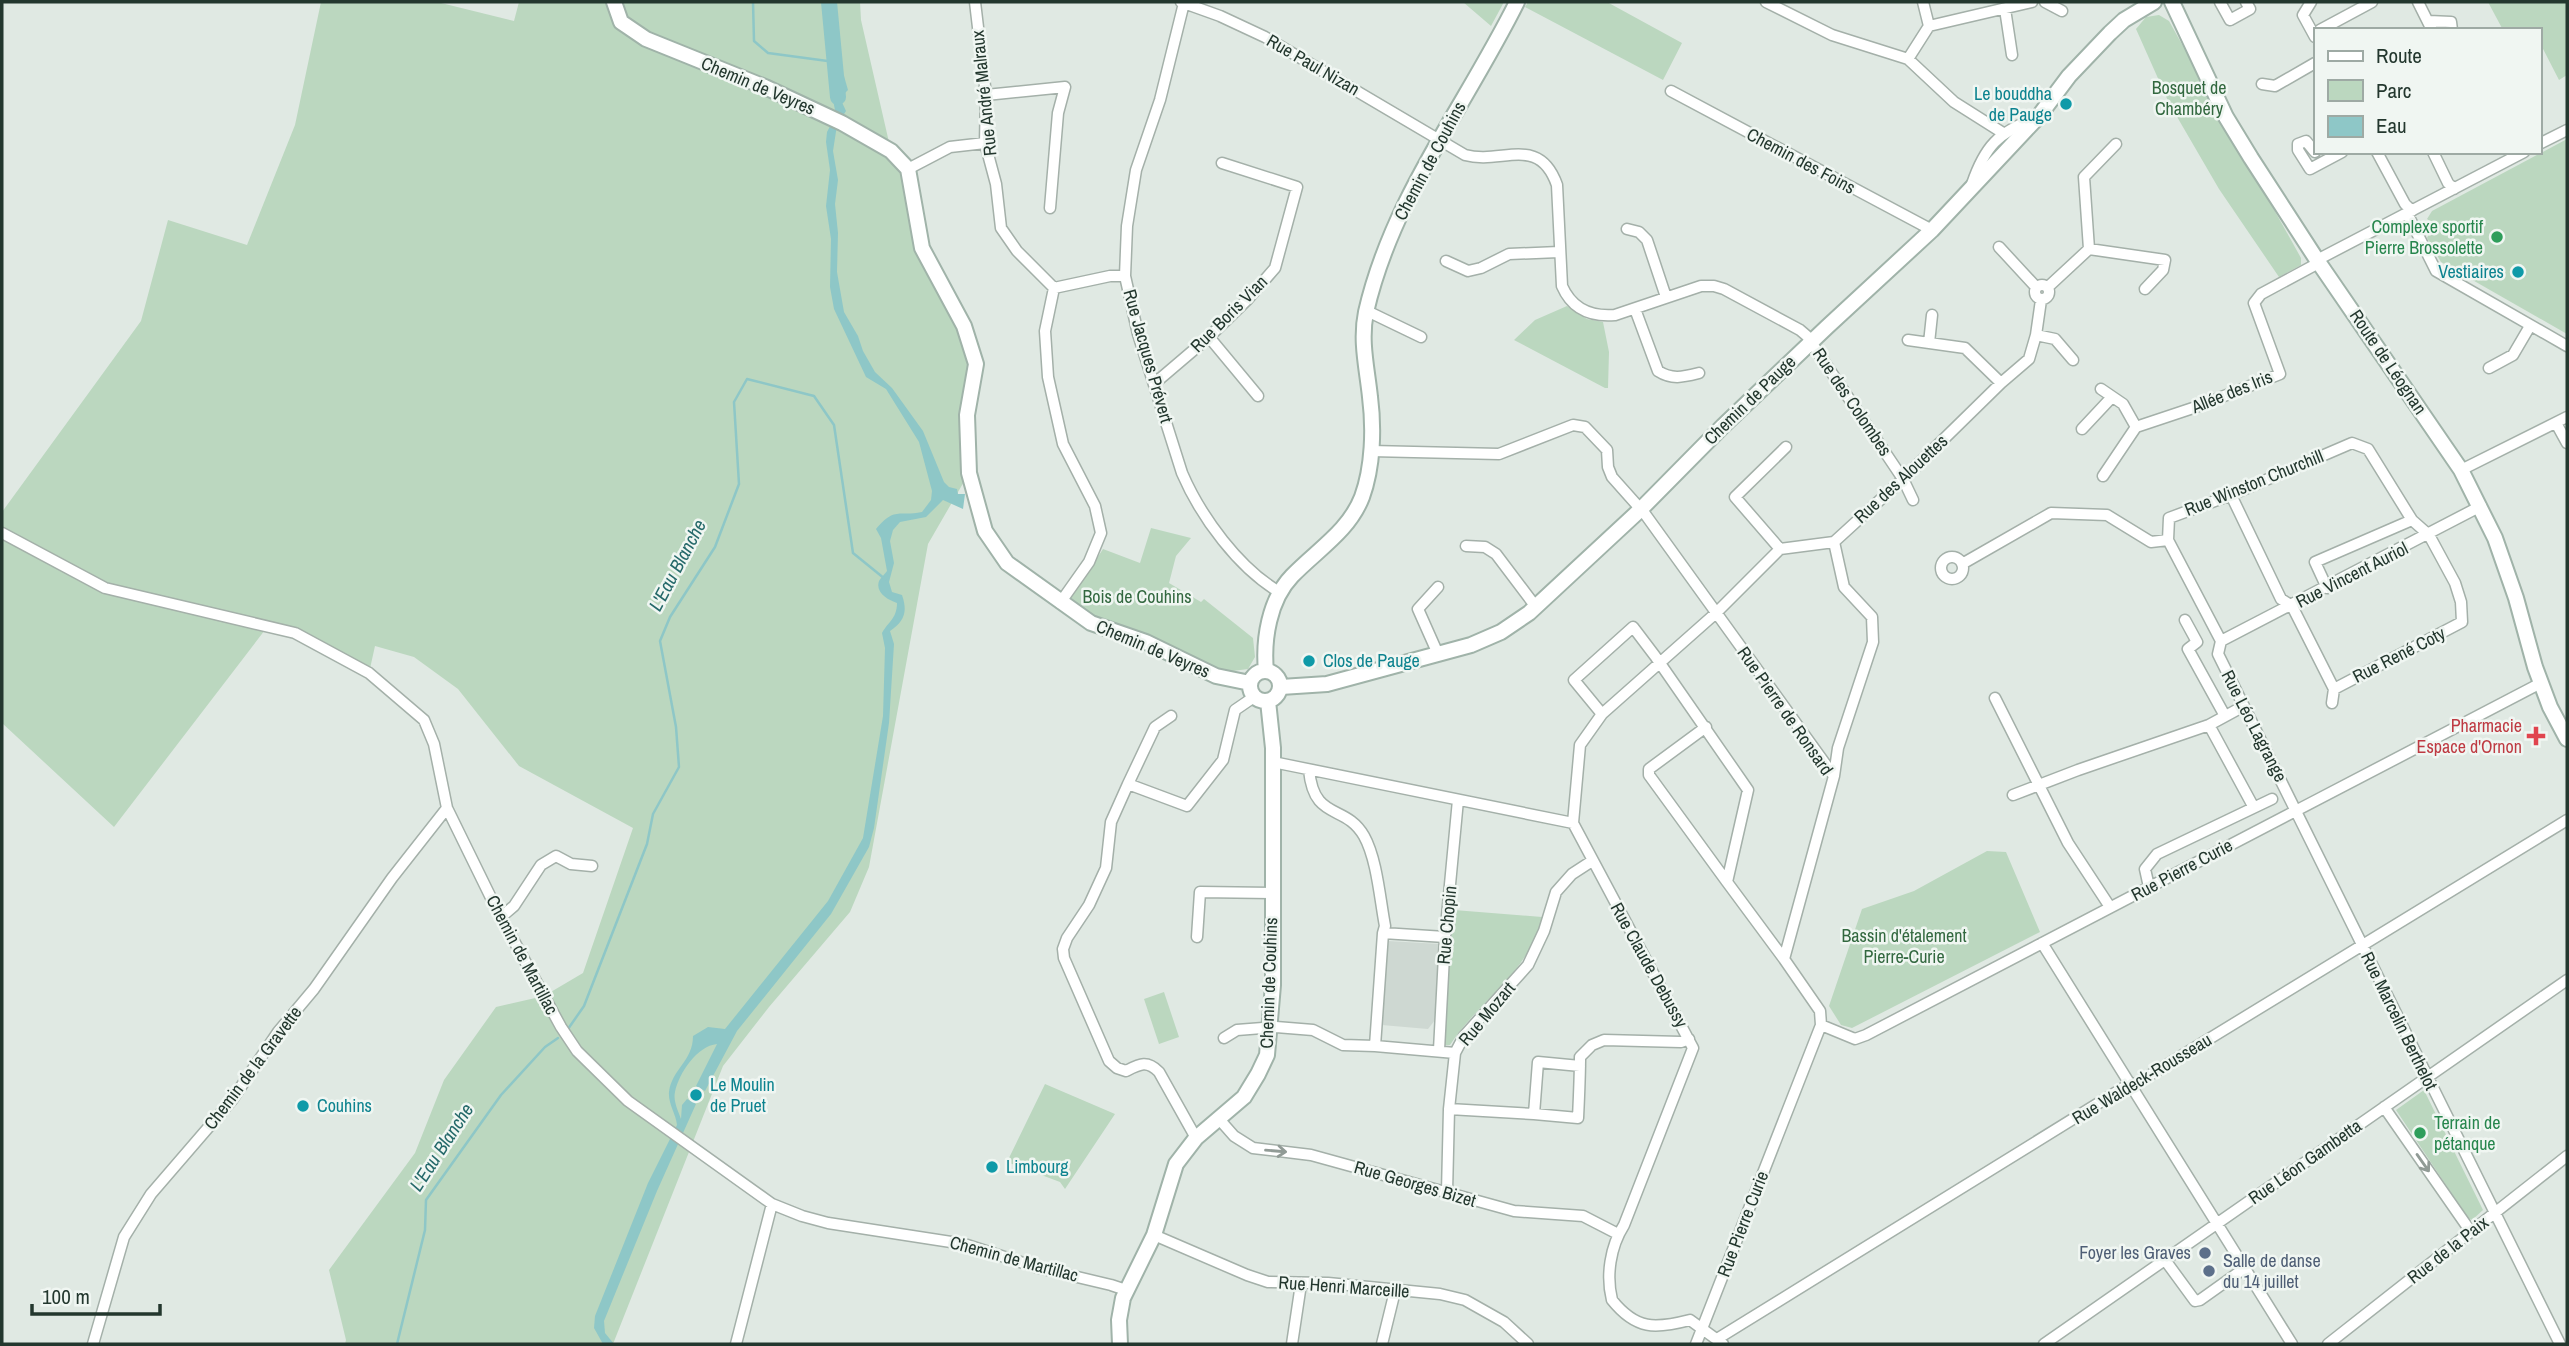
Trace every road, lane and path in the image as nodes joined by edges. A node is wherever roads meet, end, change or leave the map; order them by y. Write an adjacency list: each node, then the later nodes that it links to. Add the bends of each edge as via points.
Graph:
1 (614, 2): 44 (street, Chemin de Veyres, via 621,22 646,39 837,120 891,151)
2 (975, 2): 28 (street, Rue André Malraux)
3 (1182, 2): 32 (street, Rue Paul Nizan, via 1265,37); 56 (street, Rue Jacques Prévert, via 1160,100 1136,170)
4 (1517, 2): 32 (street, Chemin de Couhins)
5 (1766, 2): 24 (street, via 1832,36)
6 (1923, 2): 18 (street)
7 (2032, 2): 16 (street)
8 (2045, 2): 17 (street)
9 (2154, 2): 29 (street, Chemin de Pauge, via 2110,33)
10 (2172, 2): 54 (street, Route de Léognan, via 2226,117)
11 (2220, 2): 12 (street, via 2230,20 2250,9)
12 (2246, 2)
13 (2311, 2): 22 (street, via 2303,15)
14 (2372, 2): 20 (street)
15 (2418, 2): 19 (street)
16 (2005, 9): 18 (street); 23 (street)
17 (2062, 11)
18 (1929, 26): 24 (street)
19 (2431, 26): 21 (street, via 2451,22)
20 (2325, 28)
21 (2452, 28)
22 (2314, 30)
23 (2012, 55)
24 (1908, 59): 31 (street, via 1954,102)
25 (2314, 64): 26 (street, via 2274,86)
26 (2262, 84)
27 (1671, 91): 50 (street, Chemin des Foins)
28 (986, 95): 33 (street, Rue André Malraux); 47 (street, via 1065,87 1058,113)
29 (2039, 116): 31 (street); 46 (street, Chemin de Pauge)
30 (2567, 130): 34 (street)
31 (2003, 133): 46 (street, via 1979,161)
32 (1440, 140): 53 (street, Rue Paul Nizan, via 1474,157 1520,154 1542,161 1557,185); 64 (street, Chemin de Couhins, via 1404,205)
33 (985, 143): 44 (street, via 950,147); 59 (street, Rue André Malraux, via 1002,228 1017,251)
34 (2541, 143)
35 (2116, 144): 52 (street, via 2084,177)
36 (2314, 151): 42 (street, via 2306,141 2298,144 2310,169)
37 (2317, 154): 42 (street)
38 (2338, 154): 42 (street)
39 (2378, 154): 48 (street)
40 (2434, 154): 45 (street)
41 (2520, 154): 45 (street)
42 (2324, 162)
43 (1222, 163): 68 (street, Rue Boris Vian, via 1297,187 1275,268)
44 (908, 169): 107 (street, Chemin de Veyres, via 922,248 964,326 976,364 967,415 969,473 985,531 1007,563)
45 (2454, 189): 48 (street)
46 (1970, 190): 50 (street, Chemin de Pauge)
47 (1050, 208)
48 (2410, 212): 54 (street); 66 (street, via 2436,271)
49 (1627, 229): 61 (street, via 1647,240)
50 (1932, 230): 71 (street, Chemin de Pauge)
51 (1999, 247): 57 (street)
52 (2089, 249): 58 (street); 60 (street, via 2165,260 2163,270)
53 (1559, 252): 55 (street, via 1509,254 1468,271); 63 (street, Rue Paul Nizan, via 1562,286 1580,309 1605,316)
54 (2317, 260): 84 (street, Allée des Iris, via 2254,303 2280,374); 89 (street, Route de Léognan)
55 (1446, 261)
56 (1125, 276): 59 (street); 77 (street, Rue Jacques Prévert)
57 (2036, 287): 58 (street); 62 (street, via 2036,297)
58 (2048, 287): 62 (street, via 2049,296)
59 (1054, 288): 107 (street, via 1045,331 1048,377 1063,444 1095,506 1101,533 1089,562)
60 (2145, 289)
61 (1666, 297): 63 (street, Rue Paul Nizan); 71 (street, Rue Paul Nizan, via 1701,286 1719,287 1800,330)
62 (2041, 300): 67 (street, Rue des Alouettes)
63 (1635, 309): 76 (street, via 1658,371 1678,378)
64 (1367, 311): 69 (street); 88 (street, Chemin de Couhins, via 1364,344)
65 (1932, 315): 72 (street)
66 (2530, 326): 73 (street); 75 (street, via 2512,355)
67 (2036, 335): 74 (street, via 2055,339); 78 (street, Rue des Alouettes, via 2028,359)
68 (1209, 337): 77 (street, Rue Boris Vian); 80 (street)
69 (1421, 337)
70 (1908, 340): 72 (street)
71 (1812, 342): 91 (street, Rue des Colombes); 95 (street, Chemin de Pauge)
72 (1929, 343): 78 (street, via 1965,348)
73 (2567, 346)
74 (2073, 360)
75 (2489, 368)
76 (1699, 373)
77 (1155, 383): 106 (street, Rue Jacques Prévert, via 1182,473 1200,510 1232,551)
78 (2001, 383): 91 (street, Rue des Alouettes)
79 (2101, 389): 81 (street)
80 (1258, 396)
81 (2112, 397): 84 (street, via 2123,404); 85 (street)
82 (2567, 417): 83 (street)
83 (2556, 423): 86 (street); 89 (street)
84 (2136, 427): 90 (street)
85 (2081, 429)
86 (2567, 443)
87 (1786, 447): 102 (street, via 1735,497)
88 (1371, 451): 95 (street, Rue Pierre de Ronsard, via 1499,454 1580,425 1606,448 1612,477); 106 (street, Chemin de Couhins, via 1364,491 1353,515)
89 (2461, 470): 94 (street, Route de Léognan)
90 (2103, 476)
91 (1903, 479): 93 (street, Rue des Colombes); 100 (street, Rue des Alouettes)
92 (2231, 495): 96 (street, Rue Winston Churchill, via 2352,443 2368,449); 99 (street, Rue Winston Churchill, via 2169,517); 108 (street, Rue René Coty, via 2281,598)
93 (1913, 500)
94 (2481, 506): 98 (street, Rue Vincent Auriol); 116 (street, Route de Léognan)
95 (1641, 509): 109 (street, Chemin de Pauge); 110 (street, Rue Pierre de Ronsard)
96 (2412, 520): 98 (street, Rue Winston Churchill); 105 (street, via 2315,562)
97 (2, 533): 138 (street, Chemin de Martillac, via 105,588 295,633 369,673 424,720 434,744)
98 (2429, 535): 105 (street, Rue Vincent Auriol); 118 (street, Rue René Coty, via 2455,583 2462,622)
99 (2168, 540): 103 (street, via 2151,542 2107,515 2051,513); 112 (street)
100 (1834, 542): 102 (street); 131 (street, via 1844,587 1872,617 1873,642 1838,748)
101 (1466, 546): 109 (street, via 1485,547 1496,554)
102 (1780, 550): 110 (street)
103 (1962, 564)
104 (1438, 587): 113 (street, via 1418,609)
105 (2327, 588): 108 (street, Rue Vincent Auriol)
106 (1281, 593): 115 (street, Chemin de Couhins, via 1266,636)
107 (1060, 603): 119 (street, Chemin de Veyres, via 1091,623 1146,642)
108 (2292, 606): 112 (street, Rue Vincent Auriol); 118 (street, Rue René Coty)
109 (1536, 607): 113 (street, Chemin de Pauge, via 1491,637)
110 (1716, 613): 114 (street); 131 (street, Rue Pierre de Ronsard)
111 (2185, 621): 125 (street, via 2197,642 2188,649)
112 (2221, 641): 122 (street, Rue Léo Lagrange, via 2218,654)
113 (1438, 653): 117 (street, Chemin de Pauge, via 1327,684)
114 (1660, 663): 123 (street); 123 (street, via 1633,627 1574,680); 127 (street)
115 (1266, 671): 117 (street, via 1277,676); 119 (street, via 1255,675)
116 (2541, 683): 128 (street, Route de Léognan); 139 (street, Rue Pierre Curie)
117 (1281, 687): 119 (street, via 1277,696)
118 (2334, 689): 121 (street)
119 (1257, 694): 129 (street, Chemin de Couhins); 132 (street, via 1235,710 1223,760 1187,806)
120 (1995, 698): 133 (street)
121 (2332, 703)
122 (2244, 706): 125 (street); 139 (street, Rue Léo Lagrange)
123 (1602, 714): 141 (street, via 1580,745)
124 (1171, 716): 132 (street, via 1155,727)
125 (2225, 716): 126 (street)
126 (2209, 724): 133 (street); 137 (street)
127 (1706, 727): 144 (street, via 1748,790); 144 (street, via 1649,769 1649,775)
128 (2567, 739)
129 (1273, 762): 130 (street); 146 (street, Chemin de Couhins)
130 (1309, 770): 136 (street); 149 (street, via 1314,796 1352,821 1369,847)
131 (1834, 776): 154 (street, Rue Pierre de Ronsard)
132 (1128, 784): 170 (street, via 1111,822 1106,868 1067,938 1064,958 1109,1061 1126,1071 1142,1063 1152,1064)
133 (2038, 786): 134 (street); 147 (street, via 2068,844)
134 (2013, 795)
135 (2272, 799): 137 (street)
136 (1458, 800): 141 (street); 151 (street, Rue Chopin)
137 (2253, 807): 145 (street, via 2157,854 2145,869)
138 (447, 808): 148 (street, Chemin de Martillac); 186 (street, Chemin de la Gravette, via 232,1100 151,1194 124,1237)
139 (2296, 810): 145 (street, Rue Pierre Curie); 153 (street, Rue Marcelin Berthelot)
140 (2567, 820): 153 (street, Rue Waldeck-Rousseau)
141 (1573, 823): 142 (street, Rue Claude Debussy)
142 (1592, 861): 159 (street, Rue Claude Debussy); 162 (street, Rue Mozart, via 1556,892 1528,965 1464,1036)
143 (592, 866): 148 (street, via 571,864 556,856 541,865 514,906)
144 (1727, 882): 154 (street)
145 (2149, 887): 147 (street, Rue Pierre Curie)
146 (1272, 893): 150 (street, via 1200,892); 157 (street, Chemin de Couhins)
147 (2110, 907): 152 (street, Rue Pierre Curie)
148 (501, 917): 173 (street, Chemin de Martillac, via 577,1051 628,1101)
149 (1384, 933): 151 (street); 160 (street)
150 (1197, 937)
151 (1445, 937): 161 (street, Rue Chopin)
152 (2042, 943): 156 (street, Rue Pierre Curie, via 1866,1035 1855,1039); 165 (street)
153 (2362, 944): 164 (street, Rue Marcelin Berthelot); 165 (street, Rue Waldeck-Rousseau)
154 (1784, 959): 156 (street, Rue Pierre Curie, via 1820,1011)
155 (2567, 980): 164 (street, Rue Léon Gambetta)
156 (1821, 1025): 184 (street, Rue Pierre Curie)
157 (1270, 1029): 158 (street, via 1237,1030); 160 (street, via 1314,1031 1343,1045); 169 (street, Chemin de Couhins, via 1267,1055 1258,1074 1244,1097)
158 (1224, 1038)
159 (1689, 1039): 163 (street, via 1604,1040 1580,1057); 177 (street, Rue Claude Debussy, via 1692,1055)
160 (1375, 1046): 161 (street)
161 (1438, 1050): 162 (street)
162 (1455, 1053): 167 (street, Rue Mozart)
163 (1580, 1066): 168 (street, via 1538,1062); 168 (street, via 1578,1118)
164 (2427, 1078): 166 (street, Rue Léon Gambetta); 174 (street, Rue Marcelin Berthelot)
165 (2132, 1086): 175 (street); 185 (street, Rue Waldeck-Rousseau)
166 (2384, 1107): 175 (street, Rue Léon Gambetta); 176 (street, one-way to 176)
167 (1449, 1109): 168 (street); 172 (street, Rue Mozart)
168 (1534, 1114)
169 (1219, 1119): 170 (street, Chemin de Couhins); 172 (street, Rue Georges Bizet, one-way to 172, via 1253,1149 1311,1155)
170 (1196, 1138): 178 (street, Chemin de Couhins, via 1176,1164)
171 (2566, 1158): 174 (street, Rue de la Paix)
172 (1447, 1192): 177 (street, Rue Georges Bizet, via 1514,1211 1583,1216)
173 (772, 1204): 182 (street, Chemin de Martillac, via 828,1223 964,1244); 187 (street)
174 (2495, 1213): 176 (street, Rue de la Paix); 196 (street, Rue Marcelin Berthelot)
175 (2217, 1223): 179 (street, Rue Léon Gambetta); 180 (street)
176 (2471, 1232): 195 (street, Rue de la Paix)
177 (1618, 1234): 184 (street, Rue Claude Debussy, via 1608,1286 1622,1313 1648,1325 1690,1320)
178 (1154, 1235): 181 (street, Rue Henri Marceille, via 1260,1280); 182 (street, Chemin de Couhins)
179 (2165, 1260): 180 (street, via 2195,1301); 193 (street, Rue Léon Gambetta)
180 (2245, 1268): 194 (street)
181 (1301, 1284): 183 (street, Rue Henri Marceille); 189 (street)
182 (1126, 1290): 188 (street, Chemin de Couhins, via 1119,1314)
183 (1395, 1291): 190 (street); 191 (street, Rue Henri Marceille, via 1465,1300 1504,1322)
184 (1703, 1328): 185 (street); 192 (street, Rue Pierre Curie)
185 (1720, 1342)
186 (93, 1344)
187 (736, 1344)
188 (1120, 1344)
189 (1292, 1344)
190 (1382, 1344)
191 (1528, 1344)
192 (1696, 1344)
193 (2044, 1344)
194 (2292, 1344)
195 (2328, 1344)
196 (2564, 1344)

